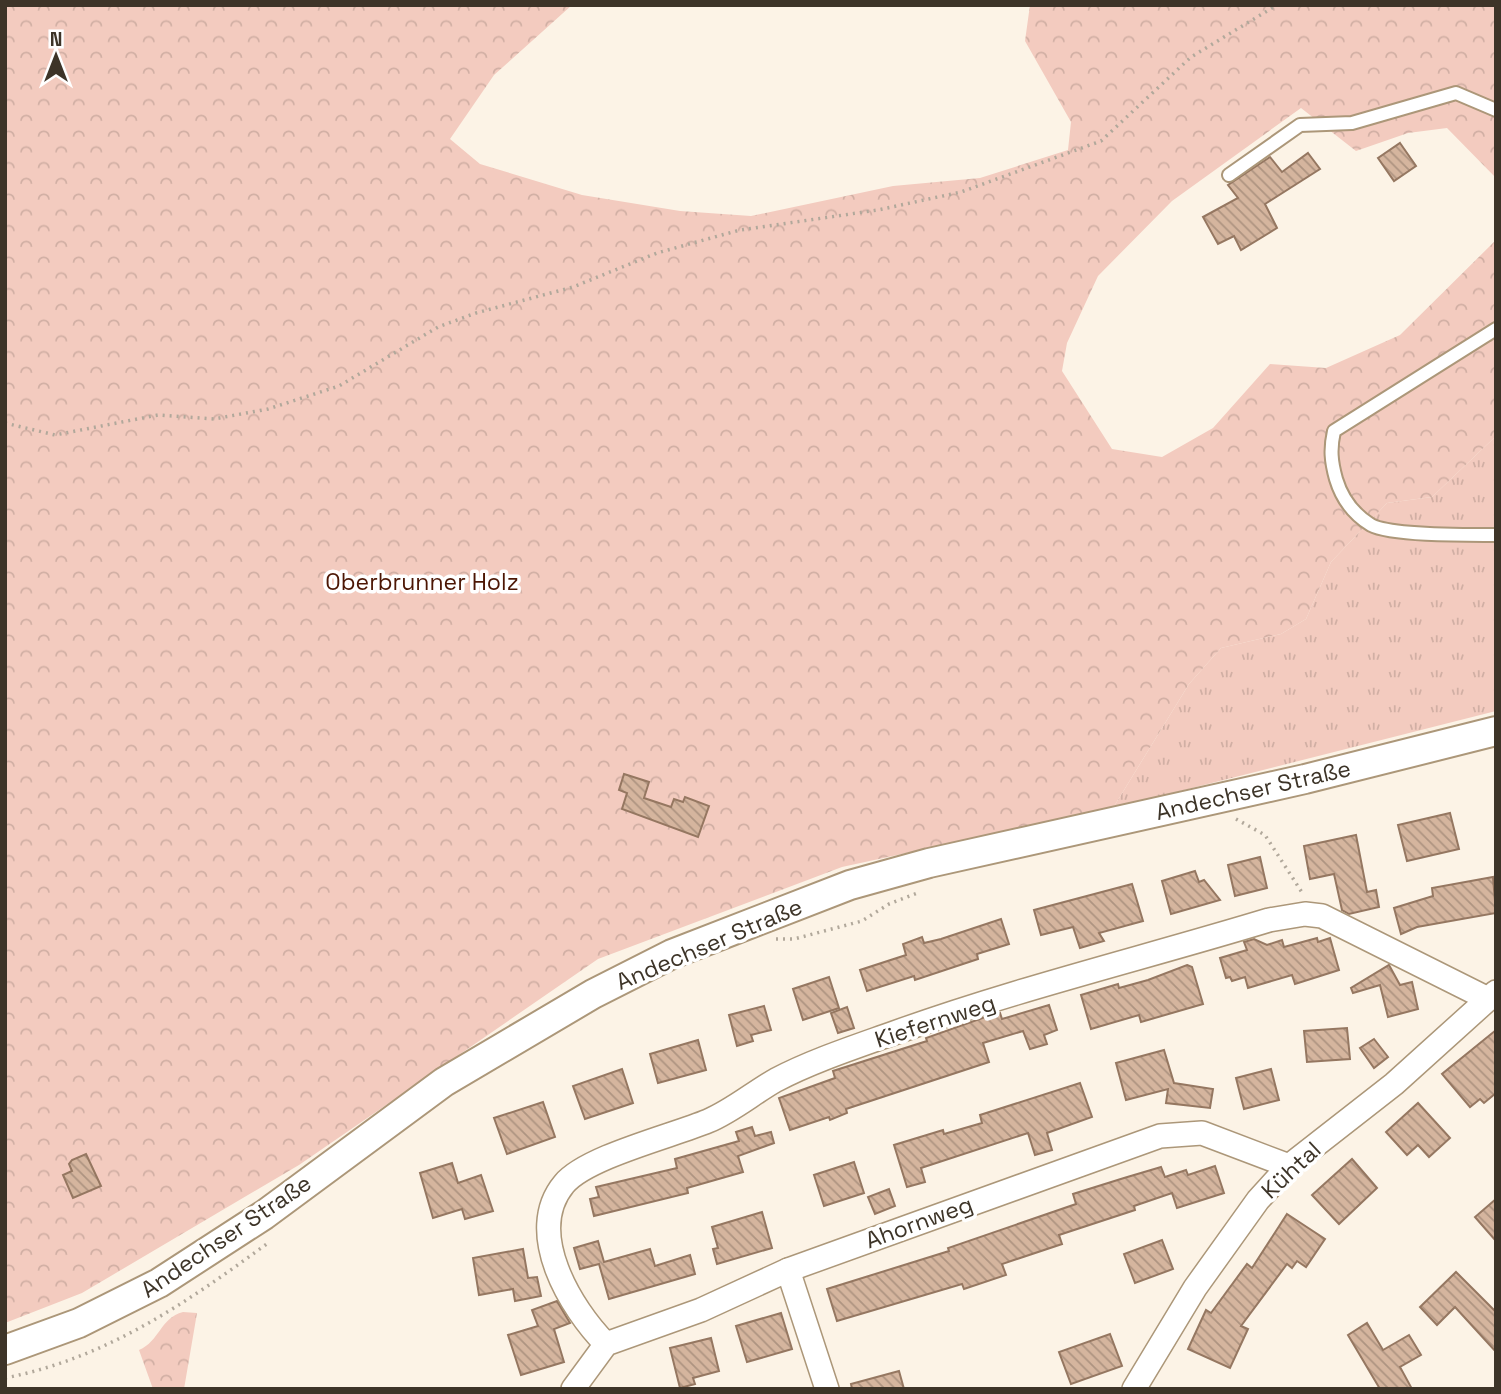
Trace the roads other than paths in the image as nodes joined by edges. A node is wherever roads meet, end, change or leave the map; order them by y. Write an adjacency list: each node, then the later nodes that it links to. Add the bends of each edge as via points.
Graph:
1 (1496, 110): 2 (lane, via 1456,93 1352,123 1300,125)
2 (1229, 174)
3 (1496, 329): 4 (lane, via 1334,431 1330,452 1340,494 1352,511 1373,526)
4 (1496, 535)
5 (1496, 731): 10 (street, Andechser Straße, via 929,863 850,885 672,954 478,1060 264,1215 159,1283 79,1322)
6 (1492, 995): 7 (street, Kühtal, via 1394,1084); 9 (street, Kiefernweg, via 1322,916 1305,914 1269,920 895,1033 778,1079 712,1119 580,1170 558,1192 551,1218 555,1265 566,1290)
7 (1289, 1166): 8 (street, Ahornweg, via 1211,1135 1170,1133); 13 (street, Kühtal, via 1232,1233)
8 (788, 1270): 9 (street, Ahornweg, via 701,1310); 12 (street)
9 (606, 1345): 11 (street)
10 (5, 1350)
11 (573, 1389)
12 (827, 1389)
13 (1134, 1389)

